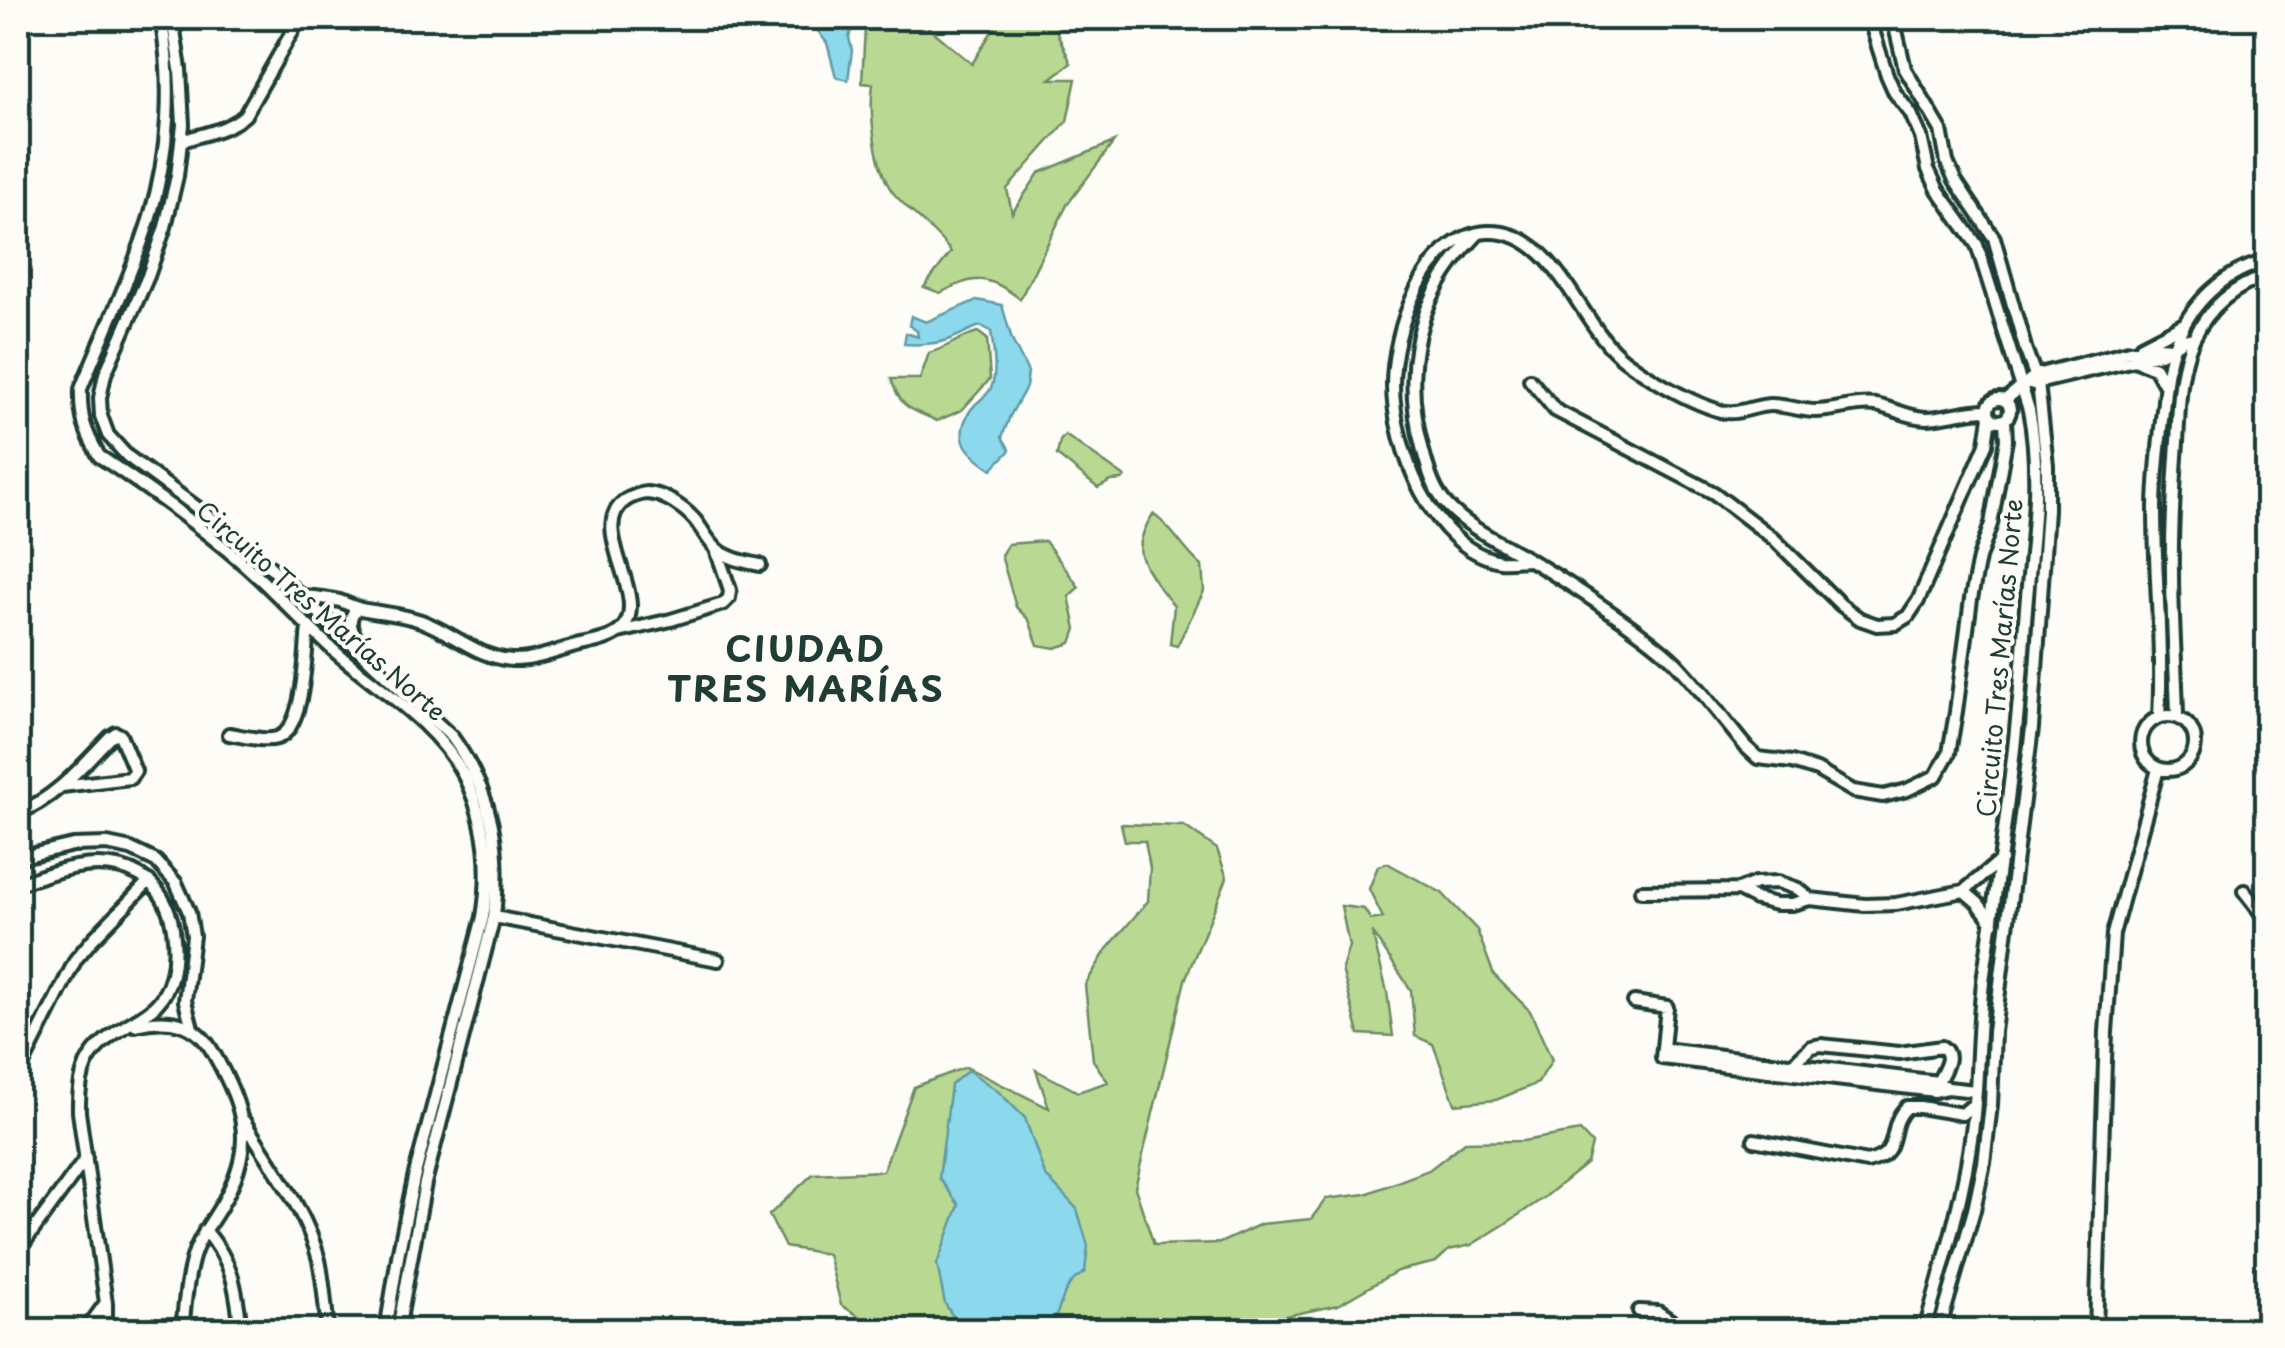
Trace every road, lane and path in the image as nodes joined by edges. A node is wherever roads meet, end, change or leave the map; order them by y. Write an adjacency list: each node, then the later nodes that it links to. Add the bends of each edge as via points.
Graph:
1 (160, 18): 13 (street, Circuito Tres Marías Norte, via 168,89 160,171 150,216)
2 (172, 18): 6 (street, Circuito Tres Marías Norte)
3 (300, 18): 7 (street, via 244,115)
4 (1870, 18): 21 (street, Circuito Tres Marías Norte, via 1933,180 1978,245)
5 (1893, 18): 19 (street, Circuito Tres Marías Norte, via 1905,69 1941,130 1955,180 1994,238)
6 (182, 125): 7 (street); 8 (street, Circuito Tres Marías Norte)
7 (205, 133): 8 (street)
8 (182, 142): 15 (street, Circuito Tres Marías Norte, via 165,227)
9 (1477, 235): 24 (street, via 1513,236 1540,252 1623,360 1724,412 1875,405 1926,418); 27 (street, via 1462,249 1418,331 1412,403 1430,477 1445,504); 27 (street, via 1444,250 1406,313 1396,351 1397,416 1412,474 1431,512 1460,541 1499,560)
10 (2268, 261): 12 (street, via 2227,278)
11 (2268, 276): 14 (street, via 2226,296)
12 (2184, 324): 16 (street); 17 (street)
13 (103, 335): 15 (street); 31 (street, Circuito Tres Marías Norte, via 81,389 80,414 99,456 215,540)
14 (2194, 338): 16 (street); 18 (street)
15 (119, 343): 29 (street, Circuito Tres Marías Norte, via 100,398 108,434)
16 (2173, 348): 17 (street); 18 (street); 22 (street)
17 (2130, 355): 19 (street); 22 (street, via 2155,368)
18 (2185, 365): 35 (street, via 2172,506)
19 (2037, 379): 21 (street); 85 (street, Circuito Tres Marías Norte, via 2047,510 2032,728 1984,1163)
20 (1530, 380): 24 (street, via 1556,410 1714,493 1774,539 1841,605 1877,624 1895,624 1918,601 1986,444)
21 (2022, 386): 23 (street); 44 (street, Circuito Tres Marías Norte, via 2036,480)
22 (2166, 387): 34 (street, via 2155,506)
23 (2005, 400): 24 (street, via 1990,402); 25 (street)
24 (1988, 414): 25 (street)
25 (2005, 420): 27 (street, via 1949,752 1936,776 1908,790 1883,796 1854,791 1817,770 1758,758 1676,663)
26 (716, 548): 28 (street); 32 (street, via 730,590 724,604); 32 (street, via 693,518 663,498 648,493 618,506 612,537 629,602)
27 (1531, 560)
28 (760, 565)
29 (301, 596): 30 (street); 33 (street, Circuito Tres Marías Norte)
30 (358, 608): 32 (street, via 417,619 486,654 513,660); 33 (street, via 350,620)
31 (308, 626): 36 (street, via 292,728 270,740); 40 (street, Circuito Tres Marías Norte, via 442,744 463,773)
32 (619, 632)
33 (368, 658): 40 (street, Circuito Tres Marías Norte, via 468,759 483,789)
34 (2159, 716): 35 (street); 37 (street, via 2145,727 2140,743)
35 (2176, 716): 37 (street, via 2195,736 2195,750 2175,769)
36 (229, 734)
37 (2158, 769): 86 (street, via 2112,934)
38 (62, 786): 38 (street, via 110,737 120,735 134,771 130,778); 39 (street)
39 (18, 813)
40 (491, 842): 54 (street, Circuito Tres Marías Norte); 71 (street, Circuito Tres Marías Norte, via 483,917)
41 (74, 846): 42 (street); 45 (street); 60 (street, via 132,849 156,860 176,883 193,936 185,1001)
42 (42, 854): 43 (street); 46 (street)
43 (18, 858)
44 (2002, 860): 50 (street); 55 (street, Circuito Tres Marías Norte)
45 (74, 867): 46 (street); 47 (street, via 118,867)
46 (47, 876): 48 (street)
47 (148, 882): 59 (street, via 172,922 174,957 164,995); 62 (street, via 76,959)
48 (18, 884)
49 (1738, 890): 52 (street); 53 (street, via 1776,904); 53 (street, via 1778,882)
50 (1964, 890): 53 (street, via 1896,904); 55 (street)
51 (2244, 891): 56 (street)
52 (1640, 892)
53 (1810, 899)
54 (494, 917): 57 (street); 71 (street, Circuito Tres Marías Norte)
55 (1993, 922): 64 (street, Circuito Tres Marías Norte)
56 (2268, 922)
57 (718, 960)
58 (1634, 1002): 61 (street, via 1666,1006 1664,1049)
59 (122, 1028): 60 (street, via 163,1022); 70 (street, via 100,1044 78,1084)
60 (192, 1028): 67 (street, via 208,1042)
61 (1788, 1067): 63 (street, via 1935,1091); 63 (street, via 1810,1046 1899,1053 1942,1047 1949,1056)
62 (18, 1074)
63 (1943, 1085): 64 (street)
64 (1975, 1091): 65 (street, Circuito Tres Marías Norte)
65 (1974, 1104): 66 (street); 68 (street, Circuito Tres Marías Norte)
66 (1962, 1114): 68 (street); 69 (street, via 1907,1108 1899,1114 1890,1148 1867,1162)
67 (244, 1120): 72 (street, via 236,1177); 80 (street, via 310,1234)
68 (1973, 1131): 84 (street, Circuito Tres Marías Norte, via 1954,1232)
69 (1754, 1140)
70 (86, 1158): 73 (street); 74 (street)
71 (419, 1180): 81 (street, Circuito Tres Marías Norte, via 398,1251); 82 (street, Circuito Tres Marías Norte)
72 (205, 1230): 78 (street, via 194,1252); 79 (street, via 234,1276)
73 (18, 1251)
74 (106, 1304): 76 (street); 77 (street)
75 (1639, 1310): 83 (street, via 1658,1312)
76 (86, 1330)
77 (106, 1330)
78 (182, 1330)
79 (241, 1330)
80 (328, 1330)
81 (386, 1330)
82 (398, 1330)
83 (1684, 1330)
84 (1925, 1330)
85 (1939, 1330)
86 (2096, 1330)

